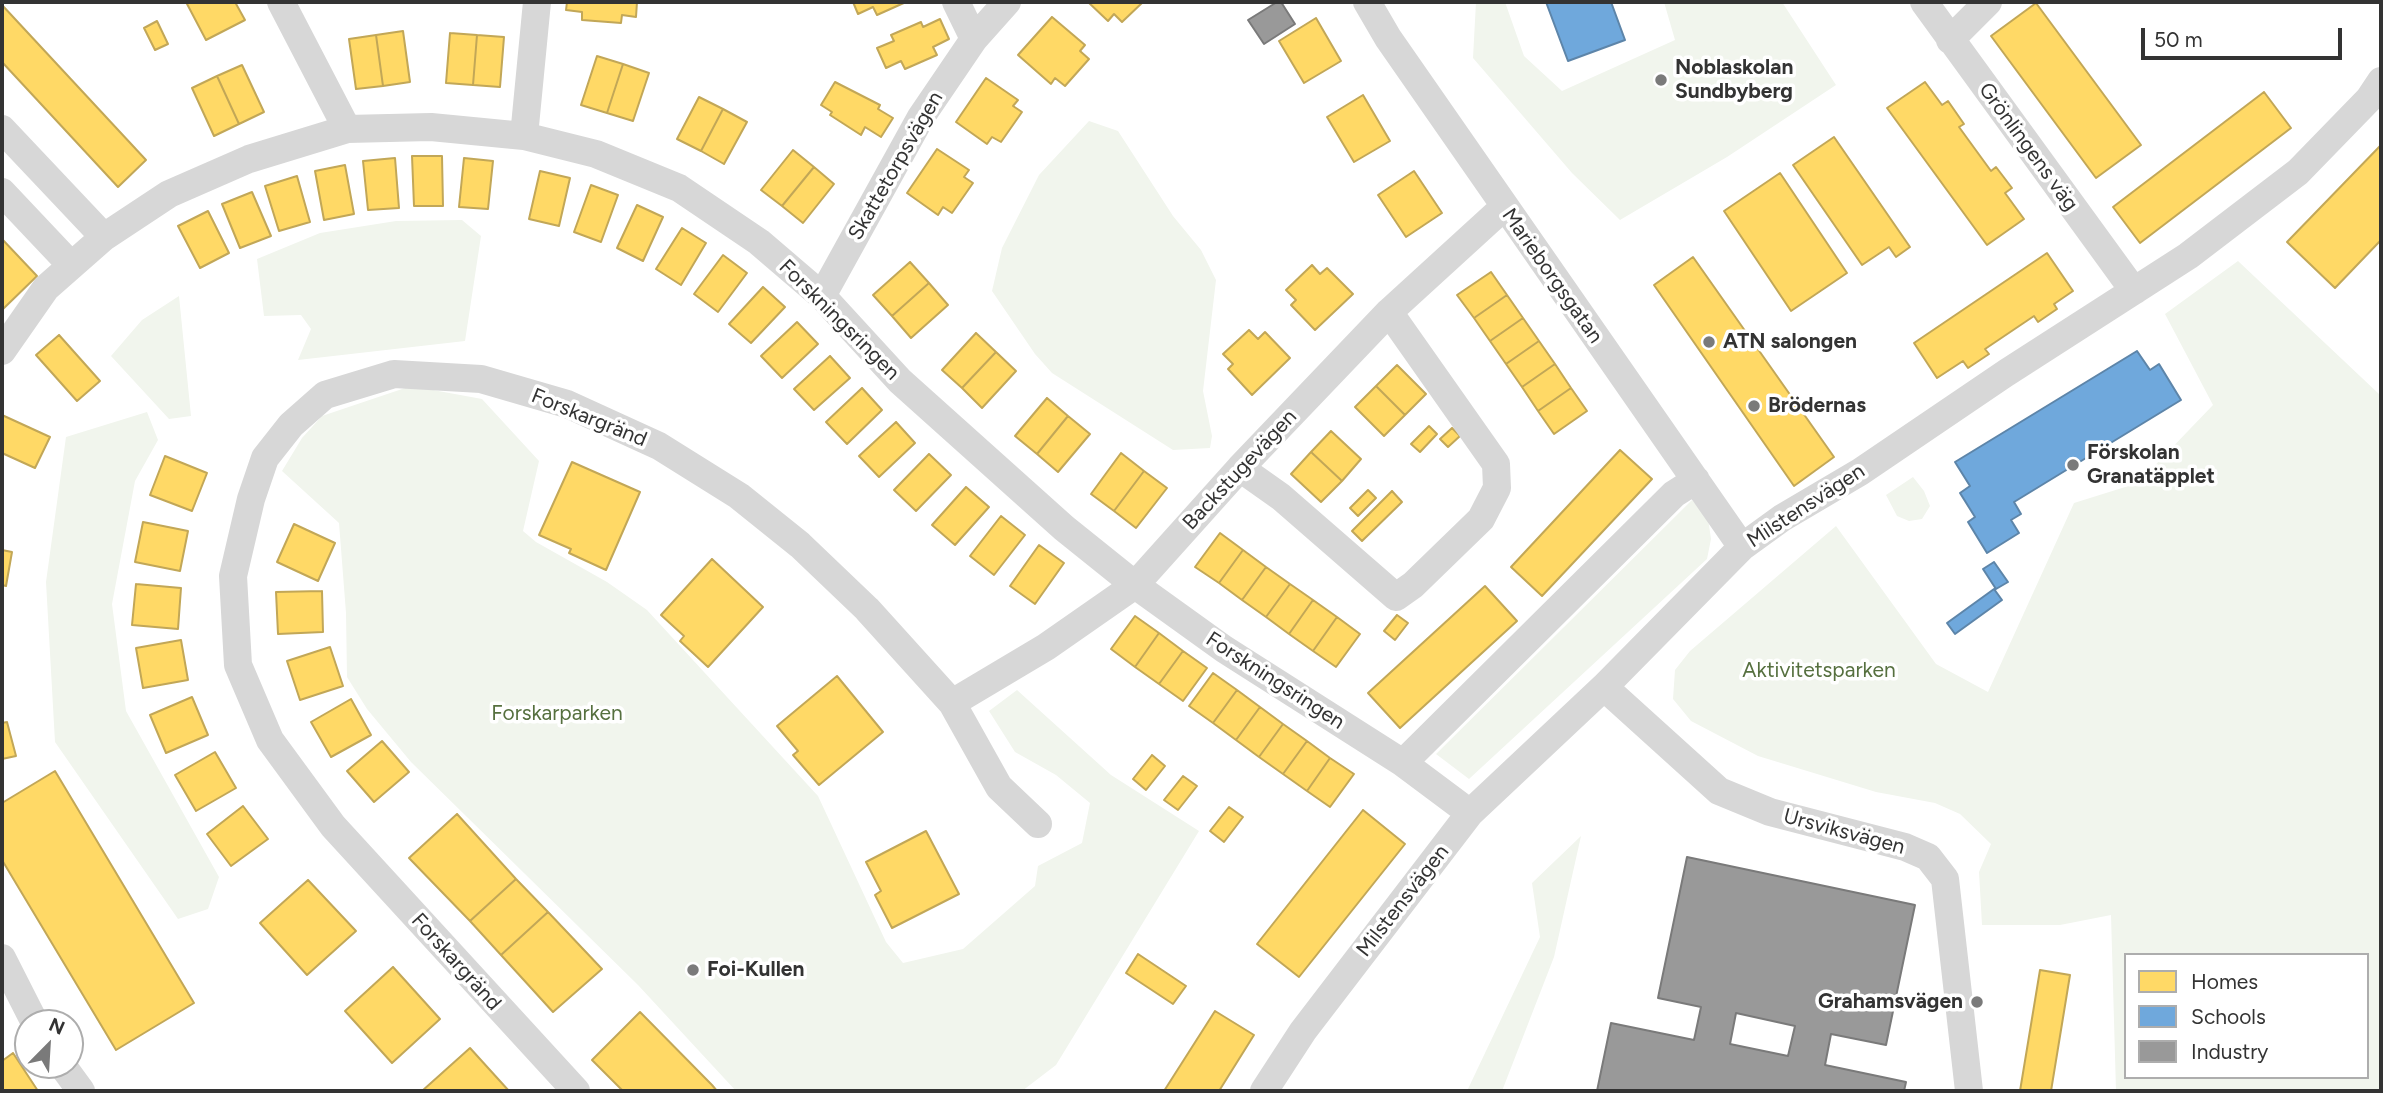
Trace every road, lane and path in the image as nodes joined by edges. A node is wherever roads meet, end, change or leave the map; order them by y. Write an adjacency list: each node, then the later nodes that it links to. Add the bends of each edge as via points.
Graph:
1 (281, 2): 12 (street)
2 (537, 2): 13 (street)
3 (956, 2): 8 (street)
4 (1007, 2): 8 (street, Skattetorpsvägen)
5 (1367, 2): 15 (street, Marieborgsgatan)
6 (1924, 2): 9 (street, Grönlingens väg)
7 (1988, 2): 9 (street)
8 (974, 39): 19 (street, Skattetorpsvägen, via 921,117)
9 (1950, 40): 18 (street, Grönlingens väg)
10 (2381, 80): 18 (street, Milstensvägen, via 2369,99 2298,172)
11 (2, 129): 16 (street)
12 (347, 129): 13 (street, Forskningsringen, via 431,127); 16 (street, Forskningsringen, via 249,159 169,194)
13 (524, 136): 19 (street, Forskningsringen, via 596,155 679,188 759,242)
14 (2, 192): 17 (street)
15 (1504, 207): 20 (street, Backstugevägen); 23 (street, Marieborgsgatan)
16 (104, 237): 17 (street, Forskningsringen)
17 (69, 264): 21 (street, Forskningsringen, via 46,288)
18 (2134, 291): 24 (street, Milstensvägen)
19 (822, 296): 25 (street, Forskningsringen, via 900,381)
20 (1389, 312): 22 (street, Backstugevägen); 22 (street, via 1496,464 1497,488 1481,519 1396,597 1281,497)
21 (2, 351)
22 (1240, 468): 25 (street, Backstugevägen)
23 (1696, 480): 24 (street, Marieborgsgatan); 28 (street, via 1664,504)
24 (1742, 547): 26 (street, Milstensvägen)
25 (1135, 585): 27 (street, Backstugevägen); 28 (street, Forskningsringen, via 1224,649)
26 (1604, 687): 29 (street, Milstensvägen); 35 (street, Ursviksvägen, via 1719,792 1928,857 1945,879)
27 (952, 704): 30 (street, Forskargränd, via 999,787); 33 (street, Forskargränd, via 829,572 739,496 659,446 567,404 481,379 394,374 325,395 291,425 265,458 233,576 238,665 270,740 344,839)
28 (1403, 763): 29 (street, Forskningsringen)
29 (1471, 813): 34 (street, Milstensvägen, via 1303,1031)
30 (1038, 824)
31 (2, 958): 32 (street)
32 (28, 1009)
33 (576, 1091)
34 (1264, 1091)
35 (1969, 1091)

